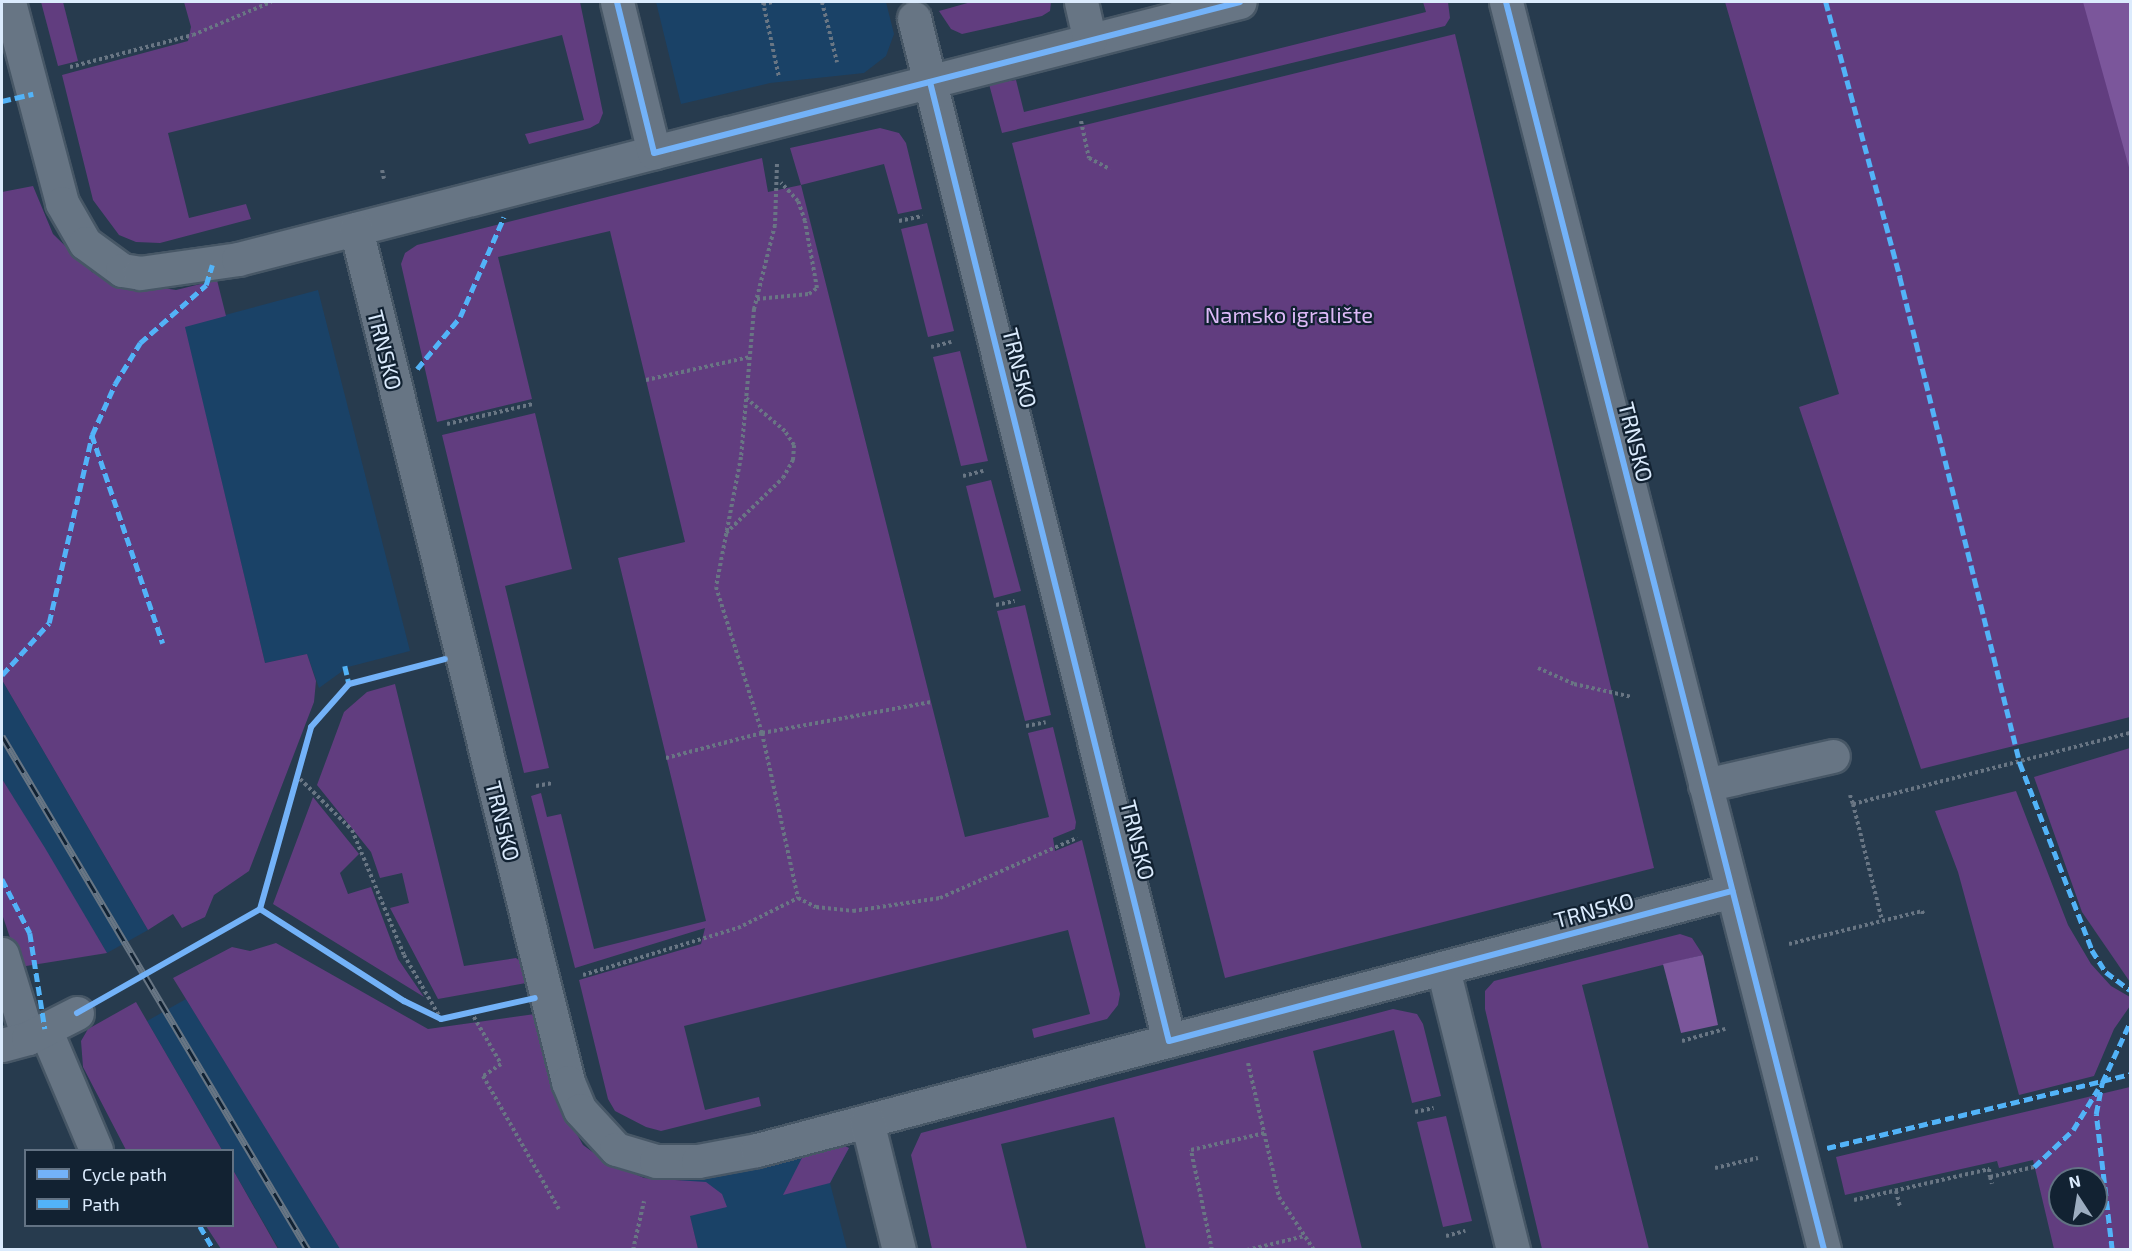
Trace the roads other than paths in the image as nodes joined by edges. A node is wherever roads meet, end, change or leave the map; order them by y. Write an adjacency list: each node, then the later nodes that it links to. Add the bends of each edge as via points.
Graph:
1 (9, 2): 10 (street, via 62,203 85,243 122,270 140,273 212,265)
2 (616, 2): 9 (street)
3 (1081, 2): 7 (street)
4 (1240, 2): 7 (street)
5 (1506, 2): 12 (street, TRNSKO)
6 (914, 18): 8 (street, TRNSKO)
7 (1090, 40): 8 (street)
8 (930, 82): 9 (street); 18 (street, TRNSKO)
9 (654, 153): 10 (street)
10 (356, 229): 19 (street, TRNSKO, via 568,1082 579,1110 616,1149 656,1161 698,1161 757,1150)
11 (1833, 756): 12 (street)
12 (1705, 785): 13 (street, TRNSKO)
13 (1732, 891): 15 (street, TRNSKO); 23 (street, TRNSKO)
14 (2, 954): 17 (street)
15 (1443, 969): 18 (street, TRNSKO); 22 (street)
16 (77, 1013): 17 (street)
17 (25, 1037): 20 (street)
18 (1169, 1041): 19 (street, TRNSKO)
19 (867, 1121): 21 (street)
20 (95, 1149)
21 (898, 1250)
22 (1513, 1250)
23 (1824, 1250)

